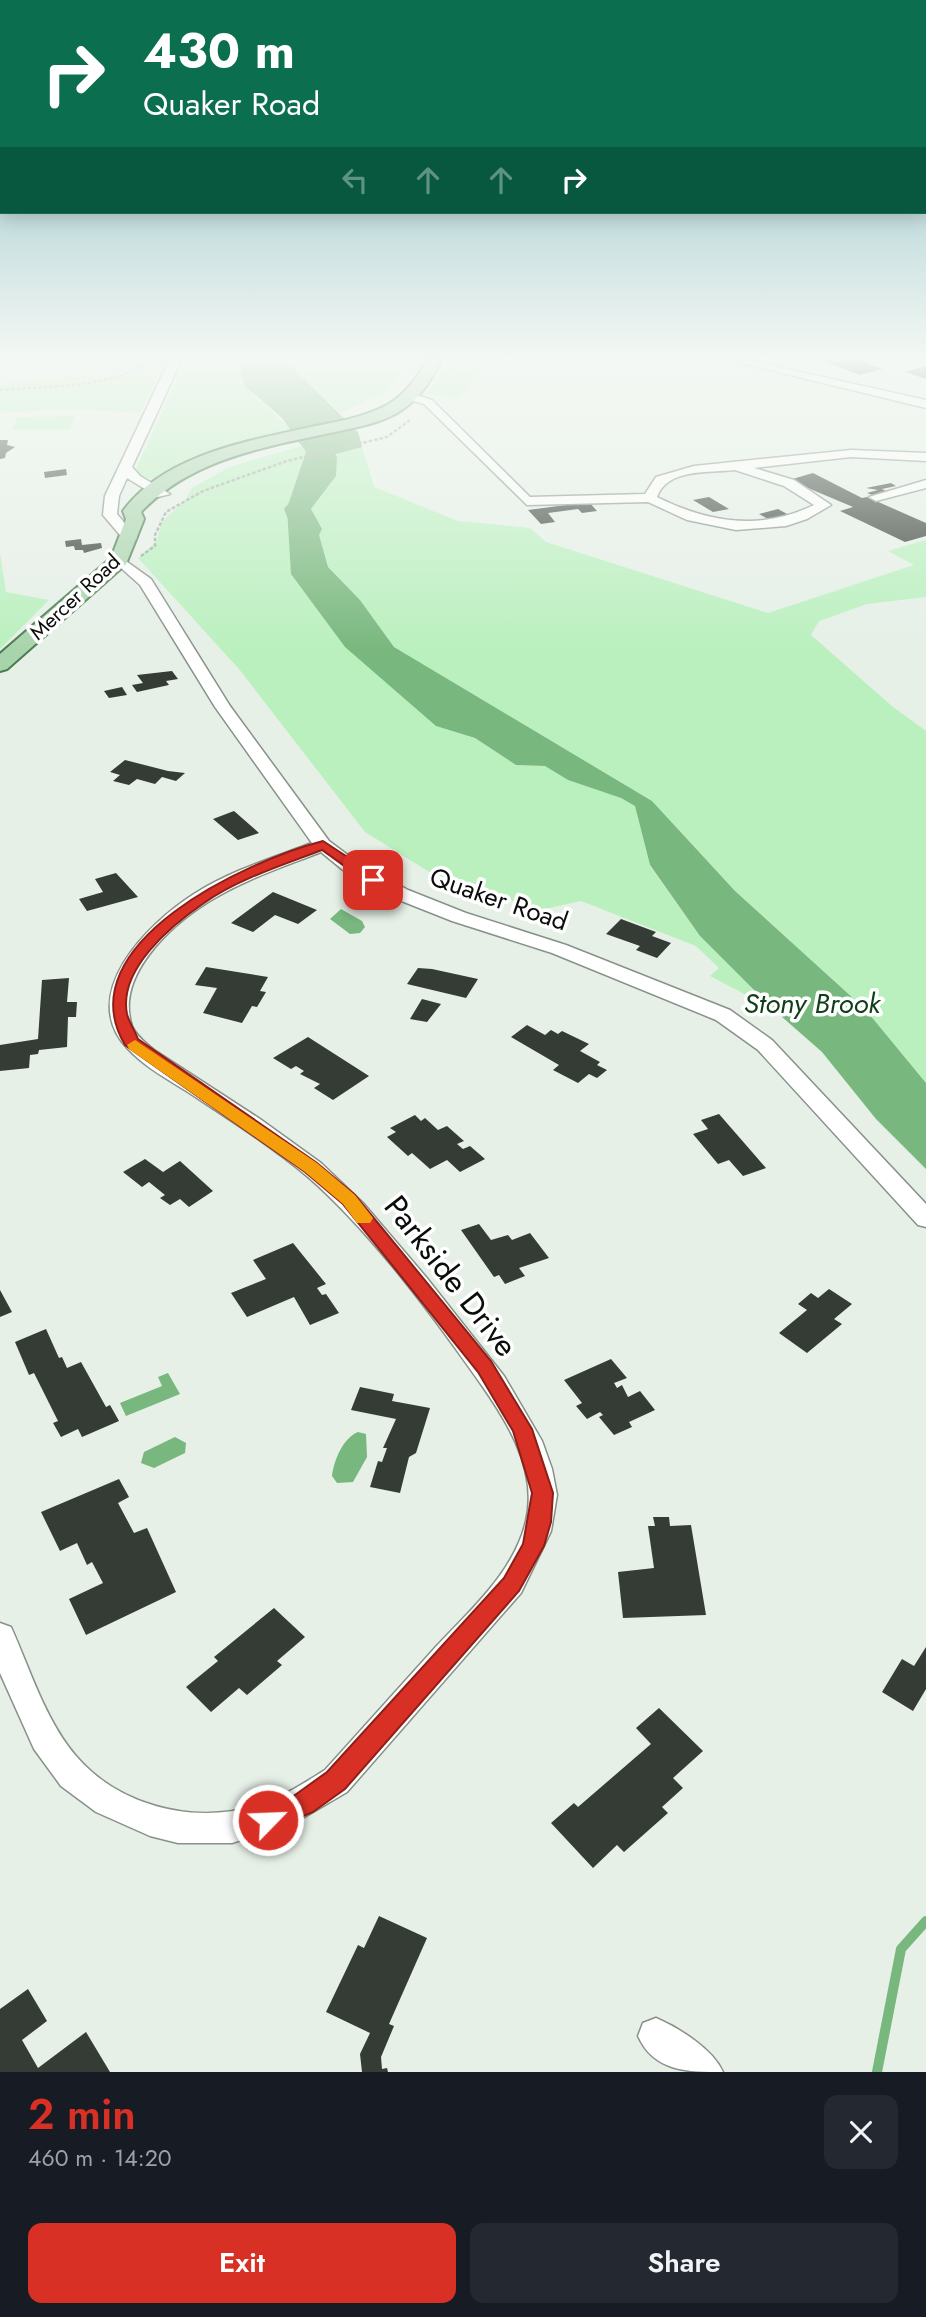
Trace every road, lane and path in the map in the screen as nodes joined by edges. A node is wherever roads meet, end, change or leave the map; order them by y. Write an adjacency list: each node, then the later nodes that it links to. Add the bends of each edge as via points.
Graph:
1 (129, 458): 8 (street)
2 (222, 458): 10 (main road)
3 (301, 458): 6 (path)
4 (484, 458): 13 (street, via 527,501)
5 (806, 458): 7 (street)
6 (287, 461)
7 (737, 466): 13 (street, via 668,477 656,484); 13 (street, via 789,483 824,505 782,522 737,528 683,515)
8 (125, 467): 10 (street, via 135,479); 11 (street)
9 (926, 484): 12 (street)
10 (155, 488): 11 (street); 15 (main road)
11 (115, 489): 14 (street)
12 (876, 497)
13 (650, 498)
14 (111, 509): 15 (street); 16 (street, via 114,523)
15 (135, 519): 16 (main road, Mercer Road)
16 (130, 538): 17 (main road, Mercer Road)
17 (119, 560): 18 (main road, Mercer Road); 19 (street, Quaker Road, via 146,582 223,707)
18 (0, 666)
19 (323, 845): 20 (street, Quaker Road, via 401,894 559,949 723,1015 765,1045); 21 (street, Parkside Drive, via 199,899 157,935 127,973 121,994 122,1027 146,1055 311,1167 349,1200 485,1366 522,1429 543,1493 533,1546 511,1584 336,1781 268,1820 219,1829 180,1828 143,1819 101,1798 67,1770 46,1740)
20 (926, 1219)
21 (0, 1636)
22 (656, 2036): 23 (street)
23 (705, 2072)

